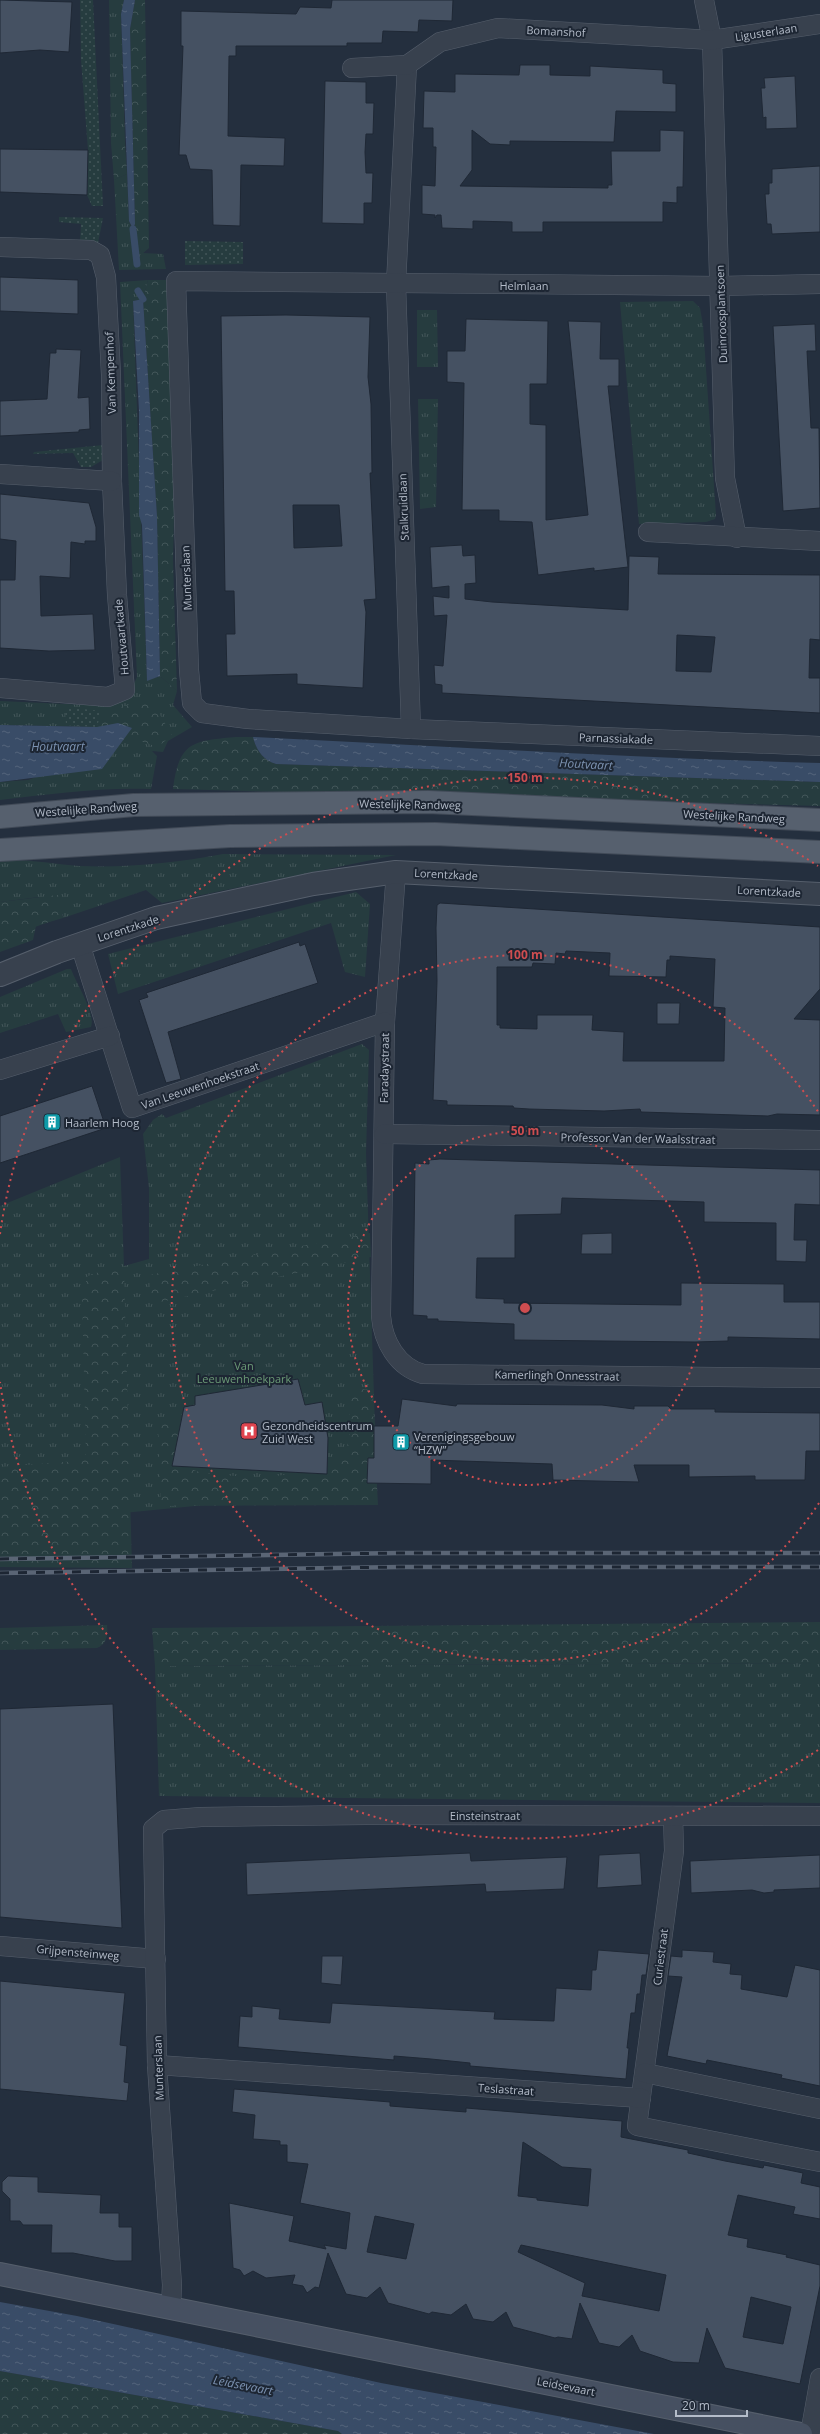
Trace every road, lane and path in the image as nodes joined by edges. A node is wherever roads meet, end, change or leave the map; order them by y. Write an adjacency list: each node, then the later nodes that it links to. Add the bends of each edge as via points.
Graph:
1 (704, 0): 3 (street, Duinroosplantsoen)
2 (820, 24): 3 (street, Ligusterlaan)
3 (712, 40): 4 (street, Bomanshof, via 498,28 440,42); 10 (street, Duinroosplantsoen)
4 (408, 65): 5 (street); 8 (street)
5 (352, 68)
6 (0, 247): 12 (street, Van Kempenhof, via 91,250 100,255 106,277)
7 (228, 280): 8 (street, Helmlaan); 17 (street, Munterslaan, via 176,281 192,703 202,713 226,717)
8 (396, 284): 10 (street, Helmlaan); 17 (street, Stalkruidlaan)
9 (820, 284): 10 (street, Helmlaan)
10 (720, 286): 14 (street, Duinroosplantsoen, via 725,478)
11 (0, 474): 12 (street)
12 (112, 482): 16 (street, Houtvaartkade, via 117,595 125,690 108,697)
13 (648, 532): 14 (street)
14 (737, 538): 15 (street)
15 (820, 542)
16 (0, 688)
17 (411, 729): 18 (street, Parnassiakade)
18 (820, 746)
19 (0, 816): 20 (main road, Westelijke Randweg, via 134,805 428,802)
20 (820, 820)
21 (0, 850): 22 (main road, via 230,836 435,834)
22 (820, 852)
23 (396, 872): 24 (street, Lorentzkade); 25 (street, Lorentzkade, via 312,884 156,918); 27 (street, Faradaystraat)
24 (820, 894)
25 (80, 944): 26 (street, Lorentzkade); 28 (street, Van Leeuwenhoekstraat)
26 (0, 975)
27 (385, 1022): 28 (street, Van Leeuwenhoekstraat, via 132,1108); 30 (street, Faradaystraat)
28 (110, 1036): 29 (street)
29 (0, 1070)
30 (384, 1134): 31 (street, Professor Van der Waalsstraat); 32 (street, Faradaystraat)
31 (820, 1140)
32 (383, 1264): 33 (street, Kamerlingh Onnesstraat, via 382,1329 402,1364 412,1371 423,1374)
33 (820, 1378)
34 (673, 1816): 35 (street, Einsteinstraat); 36 (street, Einsteinstraat, via 201,1817 164,1820); 40 (street, Curiestraat, via 674,1851)
35 (820, 1816)
36 (153, 1829): 38 (street, Munterslaan)
37 (0, 1946): 38 (street, Grijpensteinweg)
38 (156, 1959): 39 (street, Munterslaan)
39 (157, 2065): 41 (street, Teslastraat); 45 (street, Munterslaan, via 172,2285)
40 (645, 2073): 41 (street, Curiestraat); 42 (street)
41 (641, 2098): 43 (street, via 637,2126)
42 (820, 2109)
43 (820, 2162)
44 (0, 2274): 45 (main road, Leidsevaart)
45 (171, 2307): 47 (main road, Leidsevaart)
46 (820, 2378): 48 (street)
47 (801, 2434)
48 (810, 2434)

